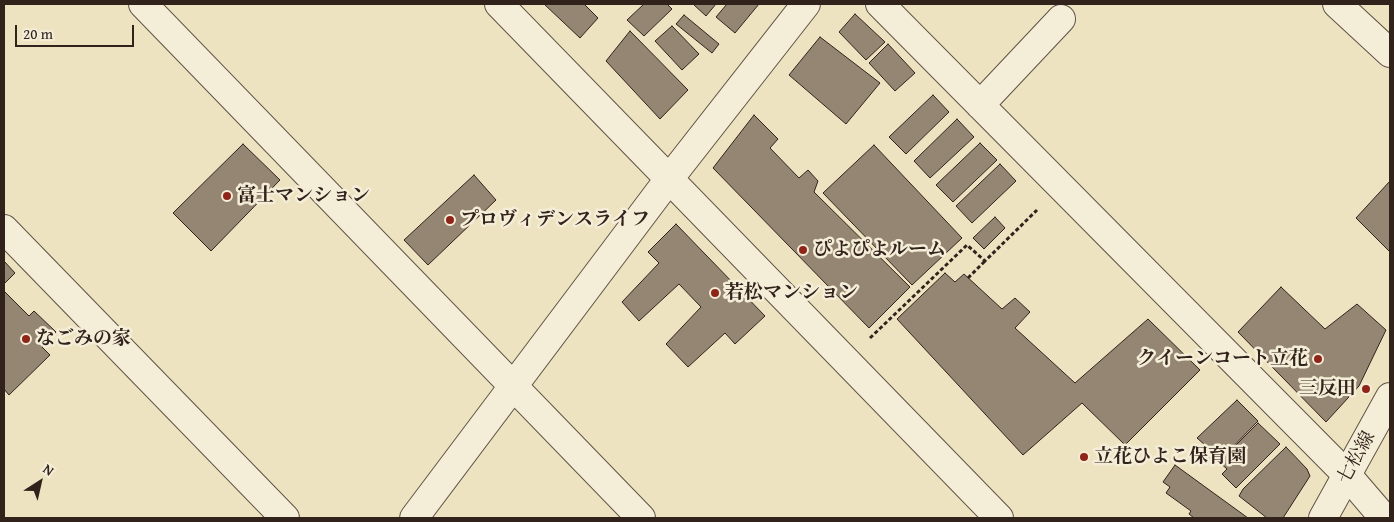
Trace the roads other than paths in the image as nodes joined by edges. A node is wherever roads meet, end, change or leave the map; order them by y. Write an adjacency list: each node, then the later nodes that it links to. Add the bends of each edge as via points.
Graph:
1 (143, 4): 11 (street)
2 (499, 4): 9 (street)
3 (806, 4): 9 (street)
4 (880, 4): 8 (street)
5 (1338, 4): 7 (street)
6 (1061, 19): 8 (street)
7 (1390, 53)
8 (980, 105): 13 (street)
9 (669, 179): 11 (street); 17 (street)
10 (4, 229): 14 (street)
11 (513, 386): 15 (street); 16 (street)
12 (1390, 397): 13 (street, 七松線)
13 (1348, 476): 18 (street, 七松線); 19 (street)
14 (286, 518)
15 (414, 518)
16 (641, 518)
17 (999, 518)
18 (1323, 518)
19 (1384, 518)

